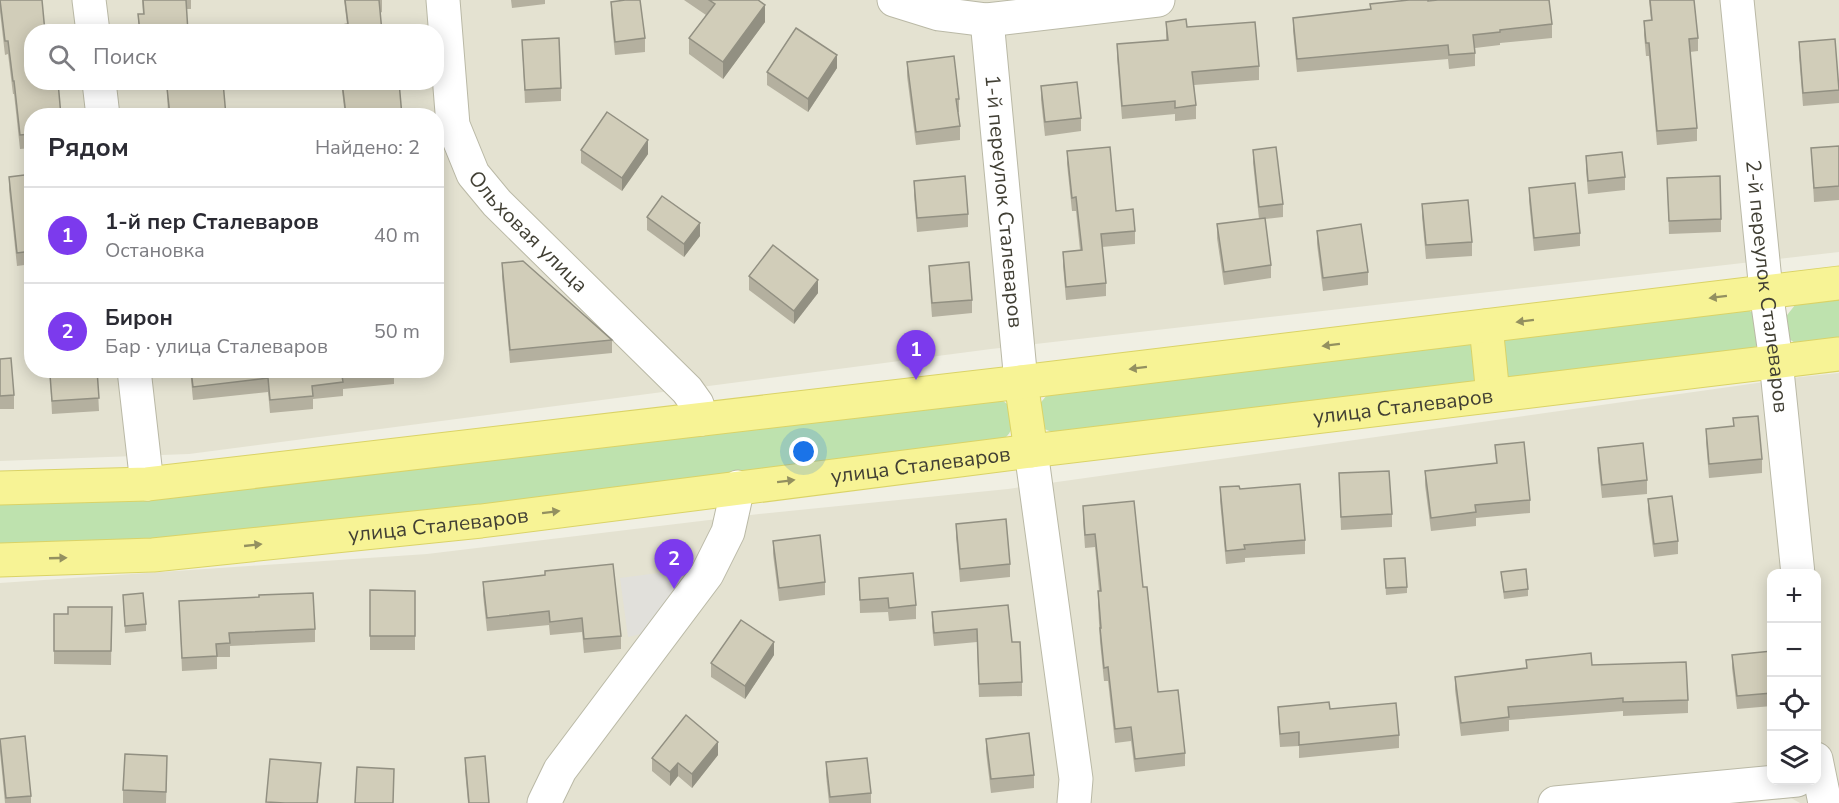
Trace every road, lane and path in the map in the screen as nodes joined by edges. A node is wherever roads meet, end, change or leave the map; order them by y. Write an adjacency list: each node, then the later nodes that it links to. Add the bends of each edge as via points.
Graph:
1 (89, 0): 7 (street)
2 (443, 0): 18 (street, Ольховая улица, via 453,125 473,174 497,203 687,390)
3 (894, 0): 6 (street, via 939,14)
4 (1158, 0): 6 (street)
5 (1737, 0): 11 (street, 2-й переулок Сталеваров)
6 (987, 20): 16 (street, 1-й переулок Сталеваров)
7 (92, 24)
8 (100, 90): 9 (street)
9 (102, 108)
10 (1839, 283): 11 (main road)
11 (1766, 291): 12 (main road, one-way to 12); 14 (street, 2-й переулок Сталеваров)
12 (1486, 326): 16 (main road, one-way to 16); 17 (main road)
13 (1839, 354): 14 (main road, улица Сталеваров)
14 (1776, 361): 17 (main road, улица Сталеваров); 24 (street, 2-й переулок Сталеваров)
15 (135, 378): 20 (street)
16 (1021, 382): 18 (main road); 19 (main road)
17 (1493, 395): 19 (main road, улица Сталеваров)
18 (701, 418): 20 (main road)
19 (1030, 451): 21 (main road, улица Сталеваров, one-way to 19); 28 (street, via 1076,779)
20 (147, 484): 22 (main road)
21 (738, 487): 23 (main road, улица Сталеваров, one-way to 21, via 153,555 481,521); 27 (street, via 728,532 707,574 560,771)
22 (0, 488)
23 (0, 560)
24 (1798, 569)
25 (1767, 774): 29 (street)
26 (1821, 785): 30 (street)
27 (544, 803)
28 (1074, 803)
29 (1555, 803)
30 (1825, 803)

